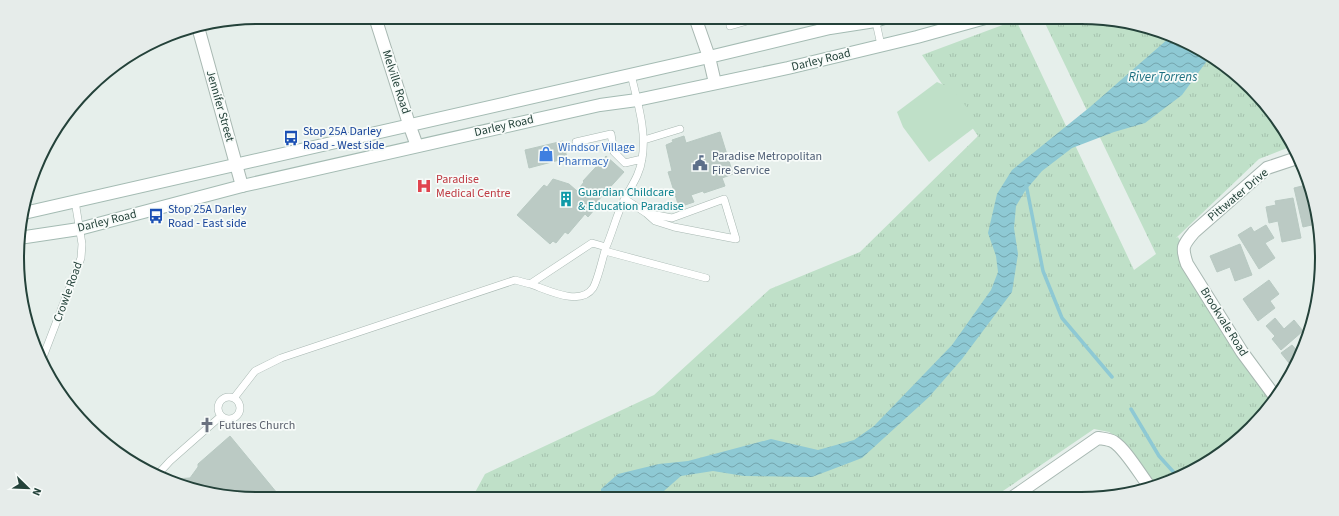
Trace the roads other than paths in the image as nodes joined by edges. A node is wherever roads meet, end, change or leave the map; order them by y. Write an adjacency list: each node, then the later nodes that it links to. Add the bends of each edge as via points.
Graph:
1 (377, 24): 16 (main road, Melville Road)
2 (697, 24): 12 (main road)
3 (737, 24): 8 (lane)
4 (824, 24): 10 (lane)
5 (852, 24): 10 (main road, Darley Road)
6 (876, 24): 11 (lane)
7 (964, 24): 11 (main road, Darley Road)
8 (730, 26)
9 (199, 31): 23 (main road, Jennifer Street)
10 (815, 32): 12 (main road, Darley Road)
11 (881, 45): 14 (main road, Darley Road)
12 (709, 58): 13 (main road, Darley Road); 14 (main road)
13 (630, 74): 15 (lane); 16 (main road, Darley Road)
14 (715, 83): 15 (main road, Darley Road)
15 (637, 100): 18 (lane); 20 (main road, Darley Road, via 600,105)
16 (409, 124): 20 (main road, Melville Road); 23 (main road, Darley Road)
17 (680, 129): 18 (lane)
18 (644, 140): 21 (lane)
19 (576, 142): 21 (lane, via 611,134 614,152 625,163)
20 (418, 146): 24 (main road, Darley Road)
21 (642, 159): 25 (lane, via 638,175)
22 (1293, 159): 31 (main road, Pittwater Drive, via 1267,168)
23 (236, 164): 24 (main road, Jennifer Street); 26 (main road, Darley Road)
24 (242, 186): 29 (main road, Darley Road)
25 (625, 199): 28 (lane); 32 (lane)
26 (75, 201): 27 (main road, Darley Road); 29 (lane, Crowle Road)
27 (28, 211)
28 (646, 213): 28 (lane, via 672,218 724,199 736,239 674,227 655,221)
29 (79, 229): 30 (main road, Darley Road); 35 (lane, Crowle Road, via 81,258)
30 (25, 237)
31 (1185, 242): 36 (main road, Brookvale Road, via 1183,252 1187,264 1242,352)
32 (606, 249): 33 (lane); 34 (lane, via 592,243); 34 (lane, via 593,287 586,296 568,297)
33 (706, 278)
34 (530, 284): 37 (lane, via 515,280 280,358 255,371)
35 (44, 353)
36 (1272, 393)
37 (234, 398): 38 (lane, via 224,398 218,403 217,409); 38 (lane, via 240,404 239,414 229,420)
38 (221, 416): 39 (lane)
39 (161, 471)
40 (1147, 483): 41 (main road, via 1115,443 1098,438)
41 (1020, 492)

